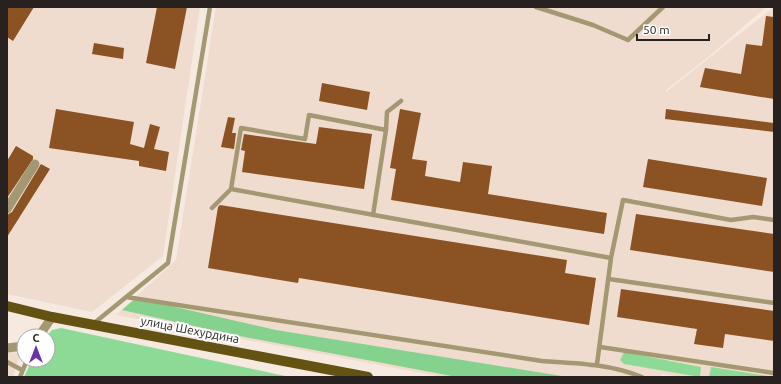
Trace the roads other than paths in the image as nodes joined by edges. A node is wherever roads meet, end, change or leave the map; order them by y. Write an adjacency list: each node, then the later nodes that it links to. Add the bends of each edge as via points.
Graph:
1 (210, 7): 14 (lane, via 168,262)
2 (536, 7): 3 (lane, via 593,25 628,40)
3 (663, 7)
4 (401, 101): 5 (lane, via 387,112)
5 (386, 130): 7 (lane, via 309,115 305,138 241,128); 10 (lane)
6 (35, 164): 9 (street)
7 (231, 189): 8 (lane); 10 (lane)
8 (212, 208)
9 (7, 209)
10 (372, 215): 12 (lane)
11 (774, 220): 12 (lane, via 753,217 731,220 622,200)
12 (611, 258): 13 (lane)
13 (609, 279): 15 (lane); 20 (lane)
14 (126, 297): 18 (lane); 22 (lane, via 542,361)
15 (774, 303)
16 (7, 306): 17 (main road, улица Шехурдина)
17 (52, 317): 18 (main road, улица Шехурдина); 19 (street)
18 (92, 325): 26 (main road, улица Шехурдина)
19 (44, 328)
20 (600, 347): 22 (lane); 24 (lane)
21 (7, 362): 23 (lane)
22 (597, 364): 27 (lane, via 623,369)
23 (22, 370): 25 (lane)
24 (774, 373)
25 (20, 377)
26 (368, 377)
27 (642, 377)

